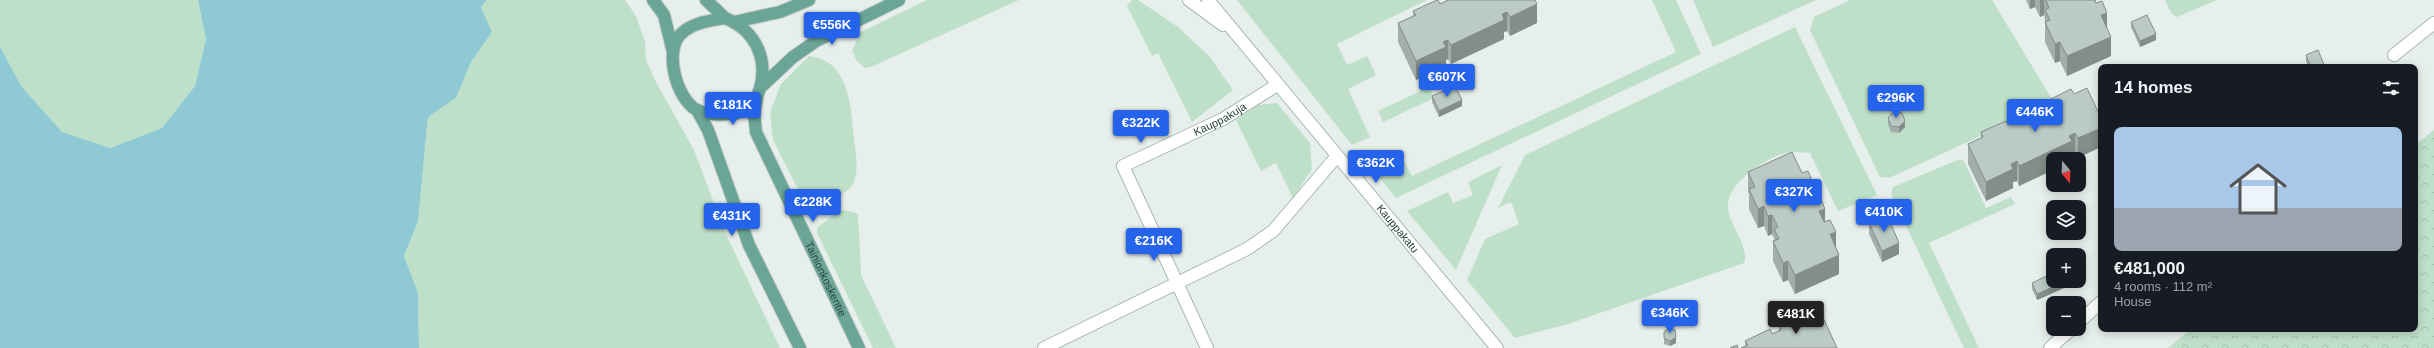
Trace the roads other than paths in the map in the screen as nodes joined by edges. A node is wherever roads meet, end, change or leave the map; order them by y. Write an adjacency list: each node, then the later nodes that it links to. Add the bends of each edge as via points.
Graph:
1 (653, 0): 11 (main road, via 664,15)
2 (706, 0): 7 (main road)
3 (809, 0): 7 (main road, via 773,14)
4 (899, 0): 13 (main road, via 816,41 793,57)
5 (1189, 0): 9 (street, Kauppakatu)
6 (1208, 0): 9 (street, Kauppakatu)
7 (729, 20): 11 (main road, via 692,26 681,34); 13 (main road, via 746,30 754,40 764,65)
8 (2434, 23): 10 (street)
9 (1236, 36): 12 (street, Kauppakatu)
10 (2394, 55)
11 (674, 56): 15 (main road, via 674,72 681,93)
12 (1278, 85): 16 (street, Kauppakatu); 17 (street, Kauppakuja, via 1223,119 1123,166)
13 (761, 87): 14 (main road)
14 (757, 98): 15 (main road, via 748,108 734,114 713,115); 22 (main road, Tainionkoskentie, via 754,112 756,132)
15 (697, 110): 21 (main road, via 708,130 749,245)
16 (1337, 156): 17 (street, via 1273,231 1247,249); 25 (street, Kauppakatu)
17 (1177, 284): 23 (street); 24 (street, Kauppakuja)
18 (2098, 305): 19 (street)
19 (2086, 316)
20 (2063, 336): 26 (street)
21 (800, 348)
22 (859, 348)
23 (1044, 348)
24 (1207, 348)
25 (1497, 348)
26 (2050, 348)

